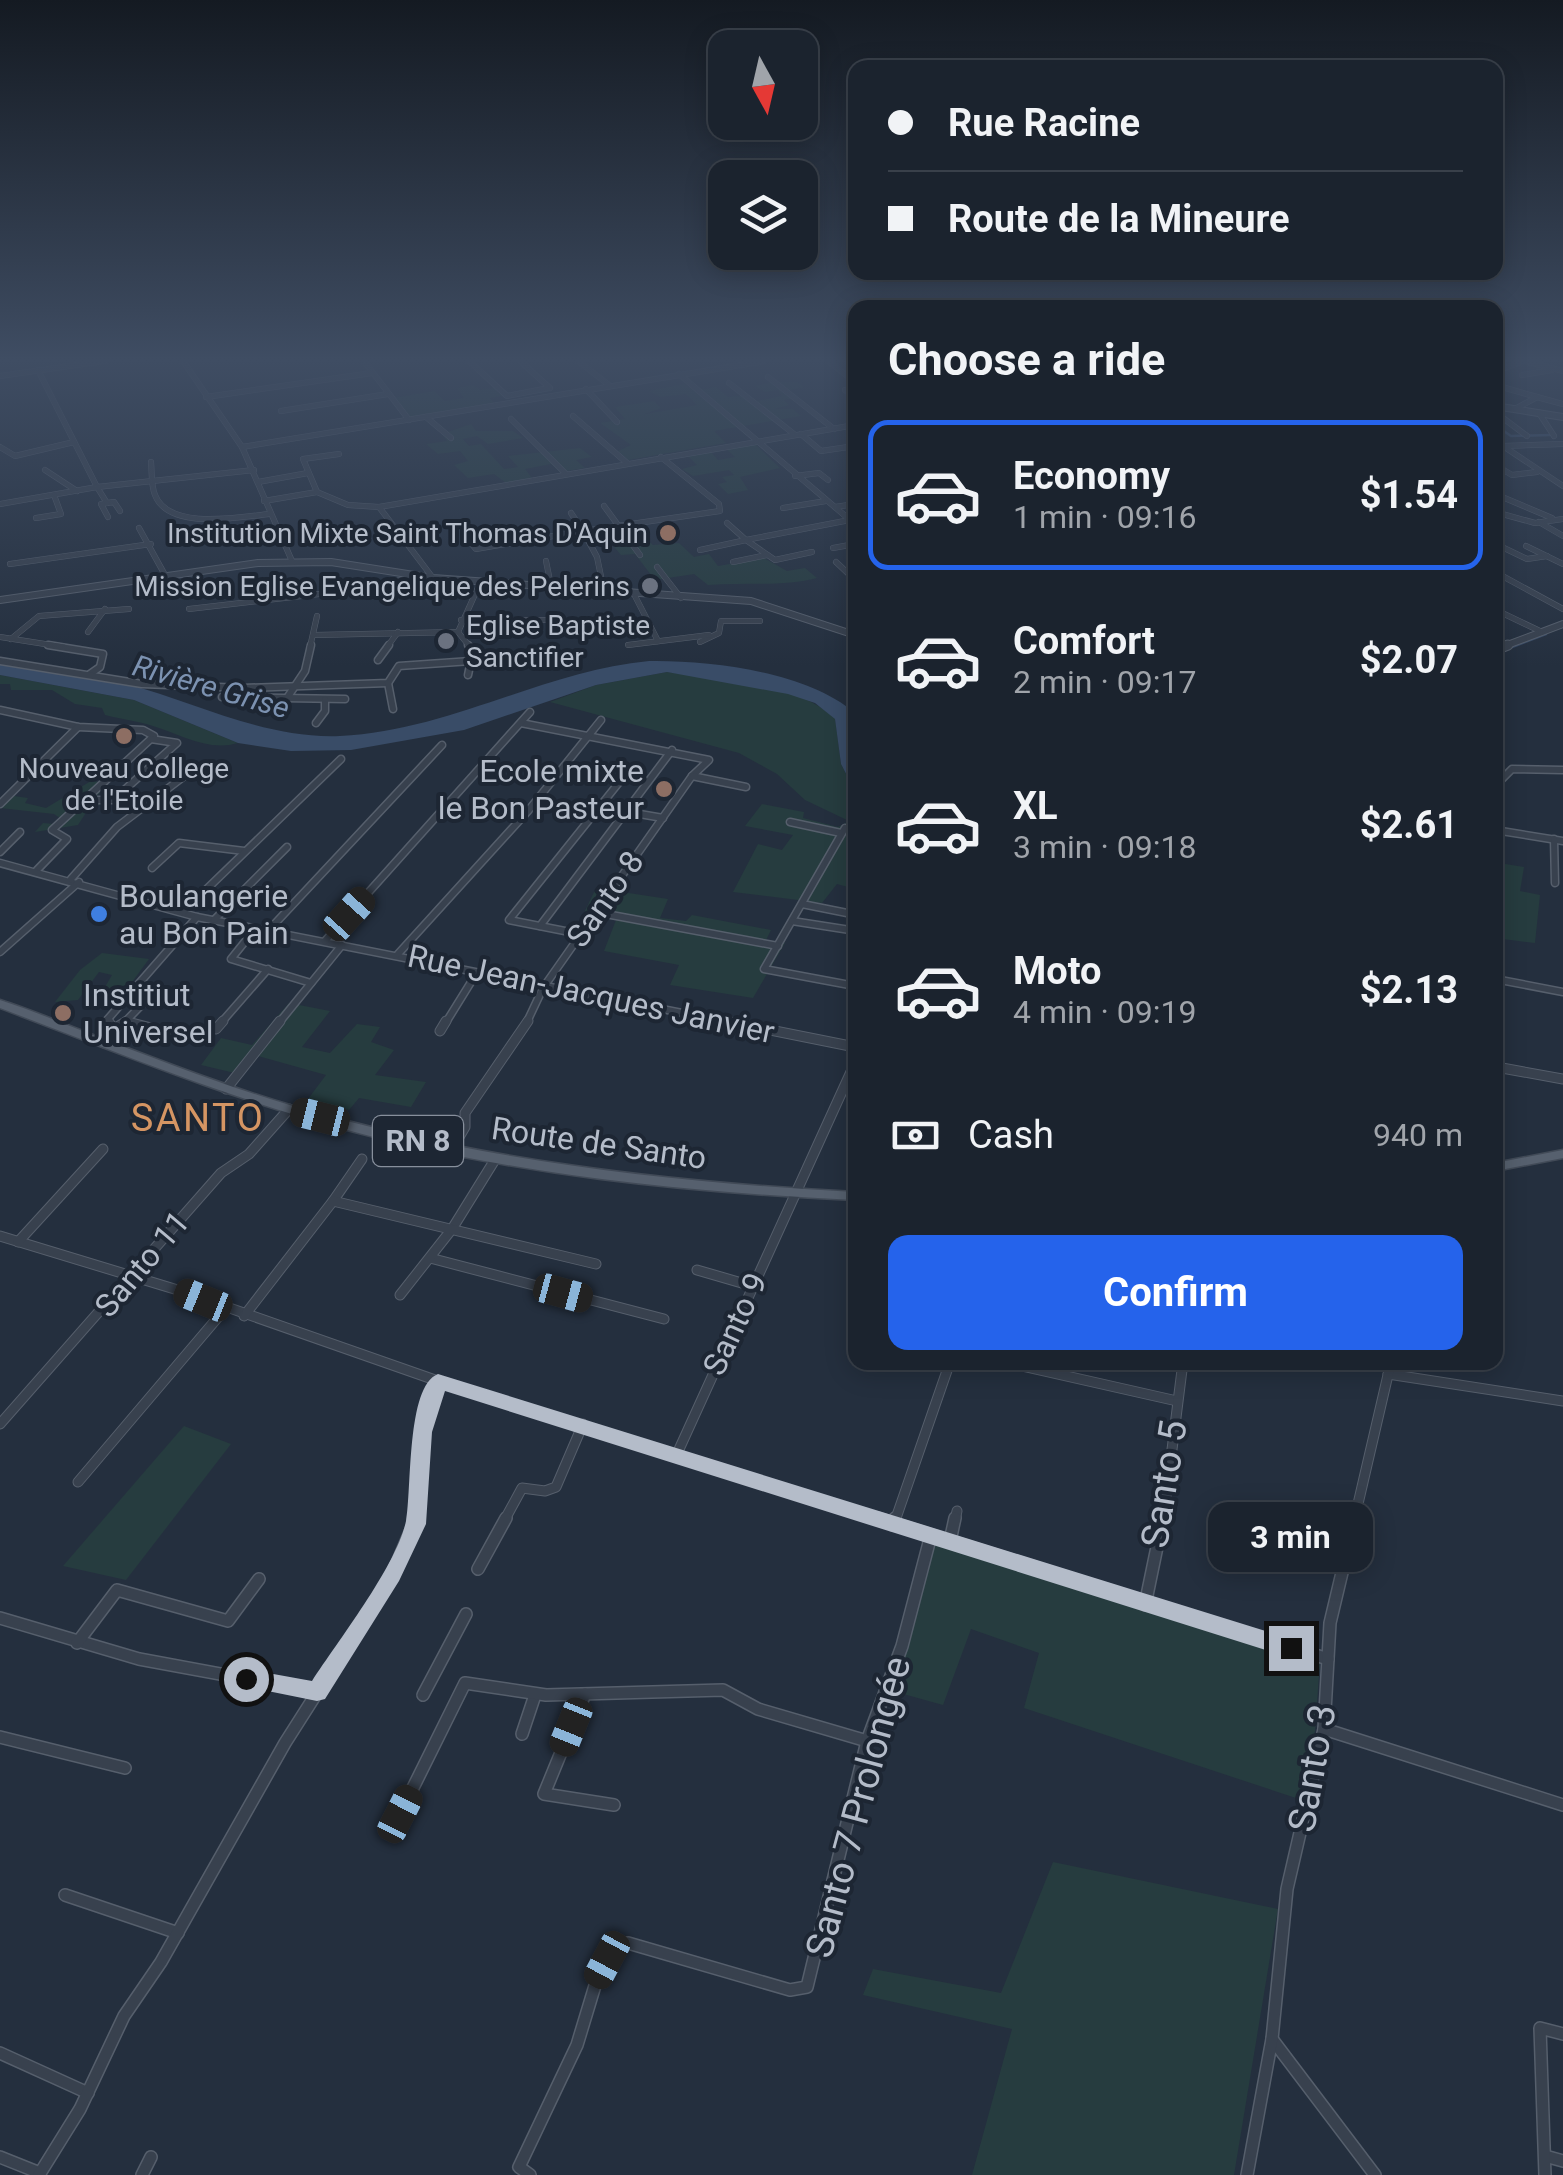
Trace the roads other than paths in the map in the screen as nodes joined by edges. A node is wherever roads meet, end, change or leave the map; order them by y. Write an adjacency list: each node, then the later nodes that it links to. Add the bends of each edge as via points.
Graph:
1 (85, 462): 20 (street)
2 (151, 462): 18 (street)
3 (250, 462): 11 (street)
4 (303, 462): 15 (street)
5 (554, 462): 14 (street)
6 (623, 462): 14 (street)
7 (669, 462): 46 (street, via 719,504 719,515)
8 (780, 462): 16 (street)
9 (1524, 462): 13 (street)
10 (45, 470): 22 (street)
11 (254, 470): 18 (street); 19 (street)
12 (1503, 470): 13 (street)
13 (1537, 472): 21 (street)
14 (565, 473): 31 (street)
15 (308, 474): 19 (street); 23 (street)
16 (795, 476): 17 (street, via 819,473); 26 (street)
17 (828, 480)
18 (150, 481): 20 (street); 37 (street, via 163,505 189,520)
19 (258, 482): 28 (street)
20 (98, 486): 22 (street); 27 (street)
21 (1563, 486)
22 (77, 491): 24 (street)
23 (317, 492): 28 (street); 31 (street, via 348,505)
24 (54, 495): 29 (street); 41 (street, via 61,514)
25 (1503, 497): 42 (street)
26 (826, 501): 33 (street); 34 (street)
27 (107, 502): 35 (street); 39 (street, via 101,504)
28 (264, 502): 37 (street)
29 (0, 504)
30 (848, 505): 34 (street)
31 (378, 506): 73 (street)
32 (604, 506): 46 (street)
33 (783, 508)
34 (834, 508): 40 (street)
35 (120, 512)
36 (571, 513): 48 (street)
37 (269, 514): 62 (street)
38 (1503, 514): 45 (street)
39 (108, 517)
40 (848, 517)
41 (36, 518)
42 (1560, 519): 45 (street)
43 (848, 520): 51 (street)
44 (727, 522): 51 (street)
45 (1539, 522): 50 (street)
46 (618, 527): 48 (street); 59 (street)
47 (139, 528): 52 (street)
48 (584, 531): 49 (street, via 476,549); 76 (street)
49 (464, 535)
50 (1563, 536)
51 (746, 540): 57 (street); 60 (street)
52 (151, 544): 66 (street); 70 (street)
53 (848, 545): 55 (street)
54 (1526, 546): 61 (street)
55 (833, 548)
56 (1504, 548): 61 (street, via 1527,559)
57 (700, 550)
58 (812, 552): 60 (street, via 778,560)
59 (640, 555)
60 (767, 555): 64 (street)
61 (1547, 556): 67 (street)
62 (292, 561): 70 (street); 71 (street)
63 (546, 561): 75 (street)
64 (733, 562)
65 (836, 562): 69 (street)
66 (10, 564)
67 (1563, 564)
68 (656, 567): 78 (street)
69 (848, 573)
70 (165, 576): 79 (street)
71 (418, 576): 73 (street); 82 (street)
72 (1503, 576): 83 (street)
73 (433, 578): 74 (street)
74 (481, 581): 75 (street); 86 (street)
75 (551, 586): 76 (street)
76 (604, 591): 77 (street)
77 (634, 594): 78 (street); 99 (street)
78 (680, 598): 94 (street, via 760,602)
79 (0, 600)
80 (105, 609): 81 (street); 90 (street); 98 (street, via 39,616)
81 (129, 609)
82 (189, 609)
83 (1563, 609)
84 (1503, 613): 93 (street)
85 (317, 616): 95 (street)
86 (460, 620): 87 (street); 92 (street)
87 (554, 620)
88 (760, 621): 96 (street, via 727,619 720,633)
89 (1563, 624): 93 (street)
90 (88, 632)
91 (398, 632): 92 (street); 95 (street); 103 (street)
92 (458, 632): 105 (street, via 473,651)
93 (1542, 632): 102 (street)
94 (848, 633)
95 (314, 634): 109 (street)
96 (709, 635): 99 (street); 100 (street)
97 (0, 638): 98 (street)
98 (11, 639): 106 (street, via 102,654)
99 (658, 641): 101 (street)
100 (700, 642)
101 (628, 646)
102 (1503, 646)
103 (378, 660)
104 (0, 661): 106 (street)
105 (471, 661): 107 (street); 108 (street, via 399,666)
106 (90, 674): 109 (street, via 142,684)
107 (468, 675)
108 (388, 683): 109 (street); 114 (street)
109 (293, 686): 113 (street)
110 (222, 697): 113 (street)
111 (346, 699): 112 (street)
112 (325, 700): 113 (street); 118 (street)
113 (285, 701)
114 (393, 709)
115 (0, 710): 120 (street)
116 (530, 712): 119 (street)
117 (601, 720): 121 (street)
118 (316, 723)
119 (521, 723): 121 (street); 160 (street)
120 (78, 727): 122 (street, via 142,730); 133 (street)
121 (590, 734): 124 (street); 164 (street)
122 (152, 737): 132 (street); 132 (street, via 176,743 112,800)
123 (442, 745): 158 (street)
124 (672, 750): 128 (street, Santo 8, via 709,756); 134 (street)
125 (341, 759): 141 (street)
126 (195, 768): 146 (street, via 118,828)
127 (1563, 770): 129 (street, via 1512,769)
128 (692, 776): 131 (street); 135 (street, Santo 8)
129 (1503, 778)
130 (620, 780): 155 (street, via 508,920)
131 (746, 787)
132 (86, 800): 145 (street, via 52,830 66,839)
133 (0, 804)
134 (628, 812): 135 (street); 155 (street)
135 (663, 818): 150 (street, Santo 8)
136 (790, 822): 148 (street, via 843,831)
137 (1503, 831): 139 (street)
138 (20, 832): 142 (street)
139 (1559, 840): 147 (street)
140 (287, 847): 153 (street)
141 (244, 851): 144 (street, via 179,843); 149 (street)
142 (0, 852)
143 (0, 863): 145 (street, Rue Jean-Jacques Janvier)
144 (152, 868)
145 (36, 870): 146 (street, Rue Jean-Jacques Janvier)
146 (75, 881): 149 (street, Rue Jean-Jacques Janvier); 163 (street)
147 (1555, 883)
148 (802, 904): 151 (street); 154 (street)
149 (184, 912): 152 (street, Rue Jean-Jacques Janvier)
150 (595, 912): 159 (street, Santo 8); 162 (street)
151 (848, 913)
152 (197, 917): 153 (street, Rue Jean-Jacques Janvier); 170 (street)
153 (214, 920): 156 (street, Rue Jean-Jacques Janvier)
154 (792, 921): 157 (street); 162 (street)
155 (540, 926): 159 (street)
156 (256, 929): 158 (street, Rue Jean-Jacques Janvier); 165 (street, via 231,959)
157 (848, 930)
158 (268, 931): 160 (street, Rue Jean-Jacques Janvier)
159 (580, 934): 171 (street, Santo 8)
160 (325, 942): 161 (street, Rue Jean-Jacques Janvier)
161 (342, 945): 164 (street, Rue Jean-Jacques Janvier); 168 (street)
162 (778, 946): 169 (street, via 765,971)
163 (0, 952)
164 (398, 954): 166 (street, Rue Jean-Jacques Janvier)
165 (268, 969): 168 (street); 175 (street)
166 (476, 974): 171 (street, Rue Jean-Jacques Janvier); 177 (street)
167 (1503, 980): 172 (street)
168 (311, 983): 184 (street)
169 (848, 985)
170 (136, 987): 174 (street, via 156,990); 176 (street, via 106,1020)
171 (543, 988): 180 (street, Rue Jean-Jacques Janvier); 187 (street, Santo 8, via 538,1008 464,1113 465,1127)
172 (1563, 992)
173 (2, 1007): 179 (main road, Route de Santo / RN 8)
174 (128, 1022): 176 (street); 178 (street)
175 (216, 1028)
176 (114, 1029): 179 (street)
177 (440, 1031)
178 (182, 1036)
179 (104, 1043): 184 (main road, Route de Santo / RN 8)
180 (848, 1046)
181 (1503, 1068): 182 (street)
182 (1563, 1079)
183 (848, 1085): 192 (street, Santo 9)
184 (226, 1089): 185 (main road, Route de Santo / RN 8)
185 (290, 1110): 187 (main road, Route de Santo / RN 8); 201 (street, Santo 11, via 221,1173)
186 (103, 1149): 197 (street)
187 (452, 1149): 189 (main road, Route de Santo / RN 8)
188 (1563, 1154): 191 (main road)
189 (496, 1158): 192 (main road, Route de Santo / RN 8); 195 (street)
190 (362, 1159): 194 (street)
191 (1503, 1165)
192 (796, 1193): 193 (main road, Route de Santo / RN 8); 202 (street, Santo 9)
193 (848, 1196)
194 (333, 1202): 195 (street); 205 (street)
195 (452, 1229): 198 (street); 199 (street)
196 (0, 1236): 197 (street)
197 (18, 1242): 201 (street)
198 (430, 1258): 203 (street); 206 (street)
199 (596, 1264)
200 (696, 1270): 202 (street)
201 (132, 1278): 204 (street); 215 (street, Santo 11)
202 (752, 1286): 217 (street, Santo 9)
203 (400, 1295)
204 (225, 1309): 205 (street); 218 (street)
205 (244, 1316): 212 (street)
206 (664, 1319)
207 (947, 1370): 220 (street)
208 (1039, 1370): 213 (street)
209 (1182, 1370): 213 (street, Santo 5)
210 (1389, 1370): 229 (street, Santo 3, via 1341,1570)
211 (1400, 1370): 214 (street)
212 (438, 1381): 216 (street); 230 (street, via 422,1432 416,1524)
213 (1177, 1401): 225 (street, Santo 5)
214 (1563, 1401)
215 (0, 1424)
216 (584, 1424): 217 (street); 223 (street, via 556,1487 522,1488)
217 (676, 1456): 220 (street)
218 (78, 1482)
219 (958, 1510): 222 (street)
220 (893, 1525): 221 (street)
221 (931, 1535): 222 (street); 237 (street, Santo 7 Prolongée, via 902,1646)
222 (950, 1541): 225 (street)
223 (478, 1568)
224 (259, 1579): 228 (street, via 228,1621 117,1590)
225 (1145, 1605): 229 (street)
226 (466, 1614): 232 (street)
227 (0, 1618): 228 (street)
228 (77, 1643): 230 (street)
229 (1328, 1659): 234 (street, Santo 3)
230 (317, 1692): 243 (street)
231 (585, 1694): 233 (street); 237 (street, via 723,1690 758,1708); 239 (street, via 544,1794)
232 (423, 1695)
233 (535, 1695): 235 (street); 241 (street, via 464,1682)
234 (1324, 1729): 240 (street); 245 (street, Santo 3, via 1287,1889)
235 (522, 1734)
236 (0, 1737): 238 (street)
237 (867, 1741): 254 (street, Santo 7 Prolongée, via 807,1987 790,1990 628,1943 614,1947 577,2046 519,2167)
238 (125, 1768)
239 (614, 1805)
240 (1563, 1806)
241 (400, 1814)
242 (65, 1895): 243 (street)
243 (178, 1933): 247 (street, via 124,2016)
244 (1563, 2034): 249 (street, via 1540,2028)
245 (1272, 2039): 255 (street, Santo 3); 256 (street)
246 (0, 2053): 247 (street)
247 (88, 2093): 252 (street)
248 (0, 2156): 252 (street)
249 (1545, 2156): 251 (street); 257 (street)
250 (151, 2157): 253 (street)
251 (1563, 2161)
252 (40, 2174)
253 (142, 2175)
254 (530, 2175)
255 (1247, 2175)
256 (1374, 2175)
257 (1545, 2175)

